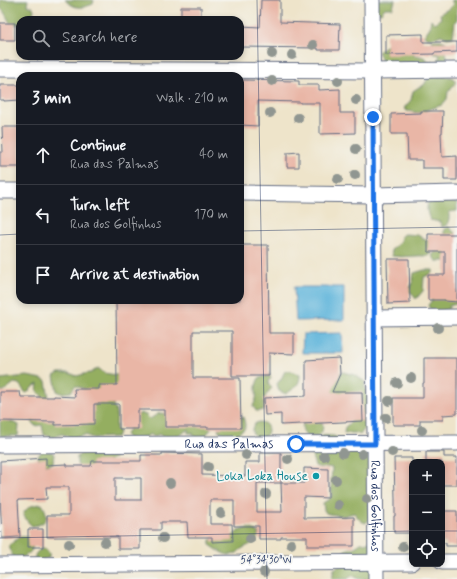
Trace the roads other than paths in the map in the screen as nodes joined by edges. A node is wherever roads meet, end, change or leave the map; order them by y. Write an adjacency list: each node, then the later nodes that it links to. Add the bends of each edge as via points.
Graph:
1 (372, 0): 4 (street, Rua dos Golfinhos)
2 (0, 69): 4 (street)
3 (457, 70): 4 (street)
4 (373, 71): 9 (street, Rua dos Golfinhos)
5 (0, 191): 6 (street)
6 (16, 192)
7 (457, 193): 9 (street)
8 (244, 194): 9 (street)
9 (373, 195): 11 (street, Rua dos Golfinhos)
10 (457, 317): 11 (street)
11 (374, 318): 13 (street, Rua dos Golfinhos)
12 (457, 443): 13 (street, Rua das Palmas)
13 (375, 444): 14 (street, Rua das Palmas); 18 (street, Rua dos Golfinhos)
14 (0, 445)
15 (409, 562): 18 (street)
16 (445, 562): 17 (street)
17 (457, 562)
18 (376, 563): 19 (street); 20 (street, Rua dos Golfinhos)
19 (0, 565)
20 (376, 579)

